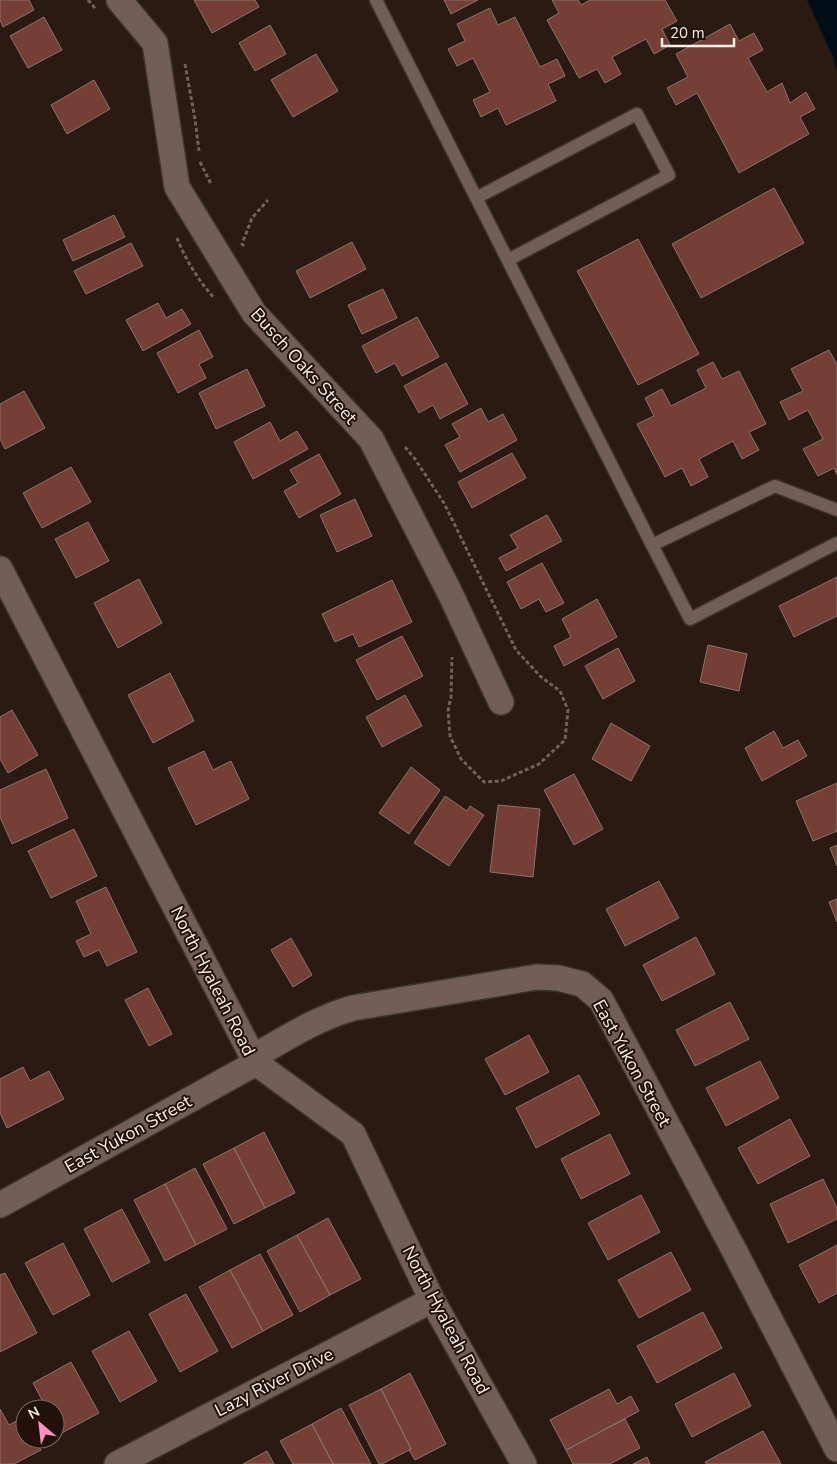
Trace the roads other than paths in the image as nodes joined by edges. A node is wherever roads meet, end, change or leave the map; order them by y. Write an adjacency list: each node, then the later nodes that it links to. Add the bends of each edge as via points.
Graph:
1 (118, 0): 9 (street, Busch Oaks Street, via 155,43 177,187 254,313 371,439 450,593)
2 (376, 0): 3 (lane)
3 (476, 198): 4 (lane); 4 (lane, via 637,114 669,175)
4 (508, 260): 7 (lane)
5 (837, 510): 7 (lane, via 775,486)
6 (837, 543): 7 (lane, via 690,619)
7 (652, 545)
8 (0, 569): 10 (street, North Hyaleah Road)
9 (501, 702)
10 (254, 1060): 11 (street, East Yukon Street); 12 (street, North Hyaleah Road, via 353,1134); 13 (street, East Yukon Street, via 308,1026 353,1008 537,978 558,978 582,984 601,1000)
11 (0, 1205)
12 (432, 1300): 14 (street, Lazy River Drive); 15 (street, North Hyaleah Road)
13 (837, 1449)
14 (117, 1464)
15 (524, 1464)

